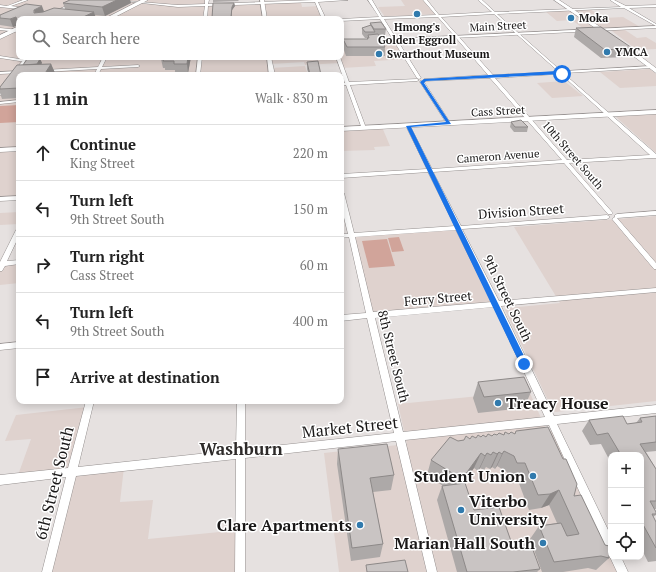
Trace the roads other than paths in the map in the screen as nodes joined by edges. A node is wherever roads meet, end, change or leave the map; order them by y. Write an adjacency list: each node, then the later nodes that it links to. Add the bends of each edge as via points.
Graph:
1 (26, 0): 18 (street)
2 (84, 0): 24 (highway)
3 (117, 0): 12 (street)
4 (207, 0): 15 (street)
5 (346, 0): 13 (street)
6 (370, 0): 33 (street)
7 (425, 0): 32 (street, 10th Street South)
8 (480, 0): 25 (street)
9 (556, 0): 22 (main road)
10 (561, 0): 22 (main road)
11 (612, 0): 19 (street)
12 (142, 1): 15 (street, via 175,6); 28 (highway)
13 (316, 1): 14 (street); 31 (street)
14 (263, 2): 15 (street); 30 (street)
15 (207, 5): 29 (street)
16 (0, 6): 18 (street)
17 (656, 6): 19 (street)
18 (8, 7): 20 (street); 21 (street)
19 (626, 8): 22 (street); 35 (street)
20 (0, 10)
21 (31, 10)
22 (574, 10): 25 (street); 39 (main road)
23 (45, 11): 24 (street)
24 (55, 13): 26 (street); 27 (highway)
25 (495, 13): 32 (street); 40 (street)
26 (66, 14)
27 (48, 16)
28 (113, 16)
29 (205, 16)
30 (265, 16)
31 (323, 16)
32 (438, 16): 33 (street); 42 (street, 10th Street South)
33 (382, 18): 34 (street); 43 (street)
34 (344, 20)
35 (656, 27): 39 (street, Main Street)
36 (0, 29): 37 (street)
37 (16, 30)
38 (16, 30): 41 (highway)
39 (605, 30): 40 (street, Main Street); 54 (main road)
40 (518, 34): 42 (street, Main Street); 62 (street)
41 (0, 36)
42 (458, 37): 43 (street, Main Street); 66 (street, 10th Street South)
43 (396, 40): 44 (street, Main Street); 67 (street)
44 (364, 41)
45 (0, 57): 46 (street)
46 (16, 58)
47 (26, 60): 57 (highway)
48 (104, 60): 53 (street)
49 (200, 60): 59 (street)
50 (270, 60): 60 (street)
51 (339, 60): 61 (street)
52 (138, 66): 53 (street)
53 (100, 68): 55 (street); 58 (street)
54 (654, 68): 62 (street)
55 (36, 71)
56 (16, 72): 63 (street)
57 (19, 72)
58 (98, 72)
59 (198, 72)
60 (272, 72)
61 (344, 72)
62 (561, 72): 66 (street); 74 (street)
63 (0, 73)
64 (344, 73): 69 (street)
65 (16, 75): 70 (highway)
66 (492, 76): 67 (street); 75 (street, 10th Street South)
67 (421, 80): 69 (street); 76 (street)
68 (344, 84): 69 (street)
69 (348, 84): 78 (street)
70 (0, 93)
71 (16, 101): 72 (street)
72 (0, 102)
73 (656, 112): 74 (street, Cass Street)
74 (609, 115): 75 (street, Cass Street); 82 (street)
75 (529, 119): 76 (street, Cass Street); 83 (street, 10th Street South)
76 (449, 124): 77 (street, Cass Street)
77 (408, 126): 78 (street, Cass Street); 84 (street, 9th Street South)
78 (364, 128): 79 (street, Cass Street)
79 (344, 130)
80 (16, 149): 81 (street)
81 (0, 150)
82 (655, 156): 83 (street, Cameron Avenue)
83 (566, 162): 84 (street, Cameron Avenue); 90 (street, 10th Street South)
84 (430, 170): 85 (street, Cameron Avenue); 92 (street, 9th Street South)
85 (344, 176)
86 (16, 198): 87 (street)
87 (0, 199)
88 (344, 206): 95 (street, 8th Street South)
89 (656, 213): 91 (street)
90 (609, 215): 91 (street); 92 (street, Division Street)
91 (616, 217): 98 (street)
92 (459, 228): 95 (street, Division Street); 100 (street, 9th Street South)
93 (16, 236): 97 (street)
94 (344, 236): 95 (street, Division Street)
95 (351, 236): 101 (street, 8th Street South)
96 (16, 262): 97 (street)
97 (1, 265)
98 (656, 267)
99 (656, 290): 100 (street, Ferry Street)
100 (497, 305): 101 (street, Ferry Street); 108 (street, 9th Street South)
101 (371, 316): 102 (street, Ferry Street); 109 (street, 8th Street South)
102 (344, 318)
103 (16, 345): 104 (street)
104 (0, 347)
105 (89, 404): 111 (street, 6th Street South)
106 (241, 404): 110 (street)
107 (656, 409): 108 (street, Market Street)
108 (551, 420): 109 (street, Market Street); 113 (street, 9th Street South)
109 (400, 437): 110 (street, Market Street); 117 (street, 8th Street South)
110 (241, 454): 111 (street, Market Street); 116 (street)
111 (72, 472): 112 (street, Market Street); 115 (street, 6th Street South)
112 (0, 480)
113 (608, 542)
114 (617, 560): 118 (street)
115 (47, 572)
116 (240, 572)
117 (432, 572)
118 (623, 572)

